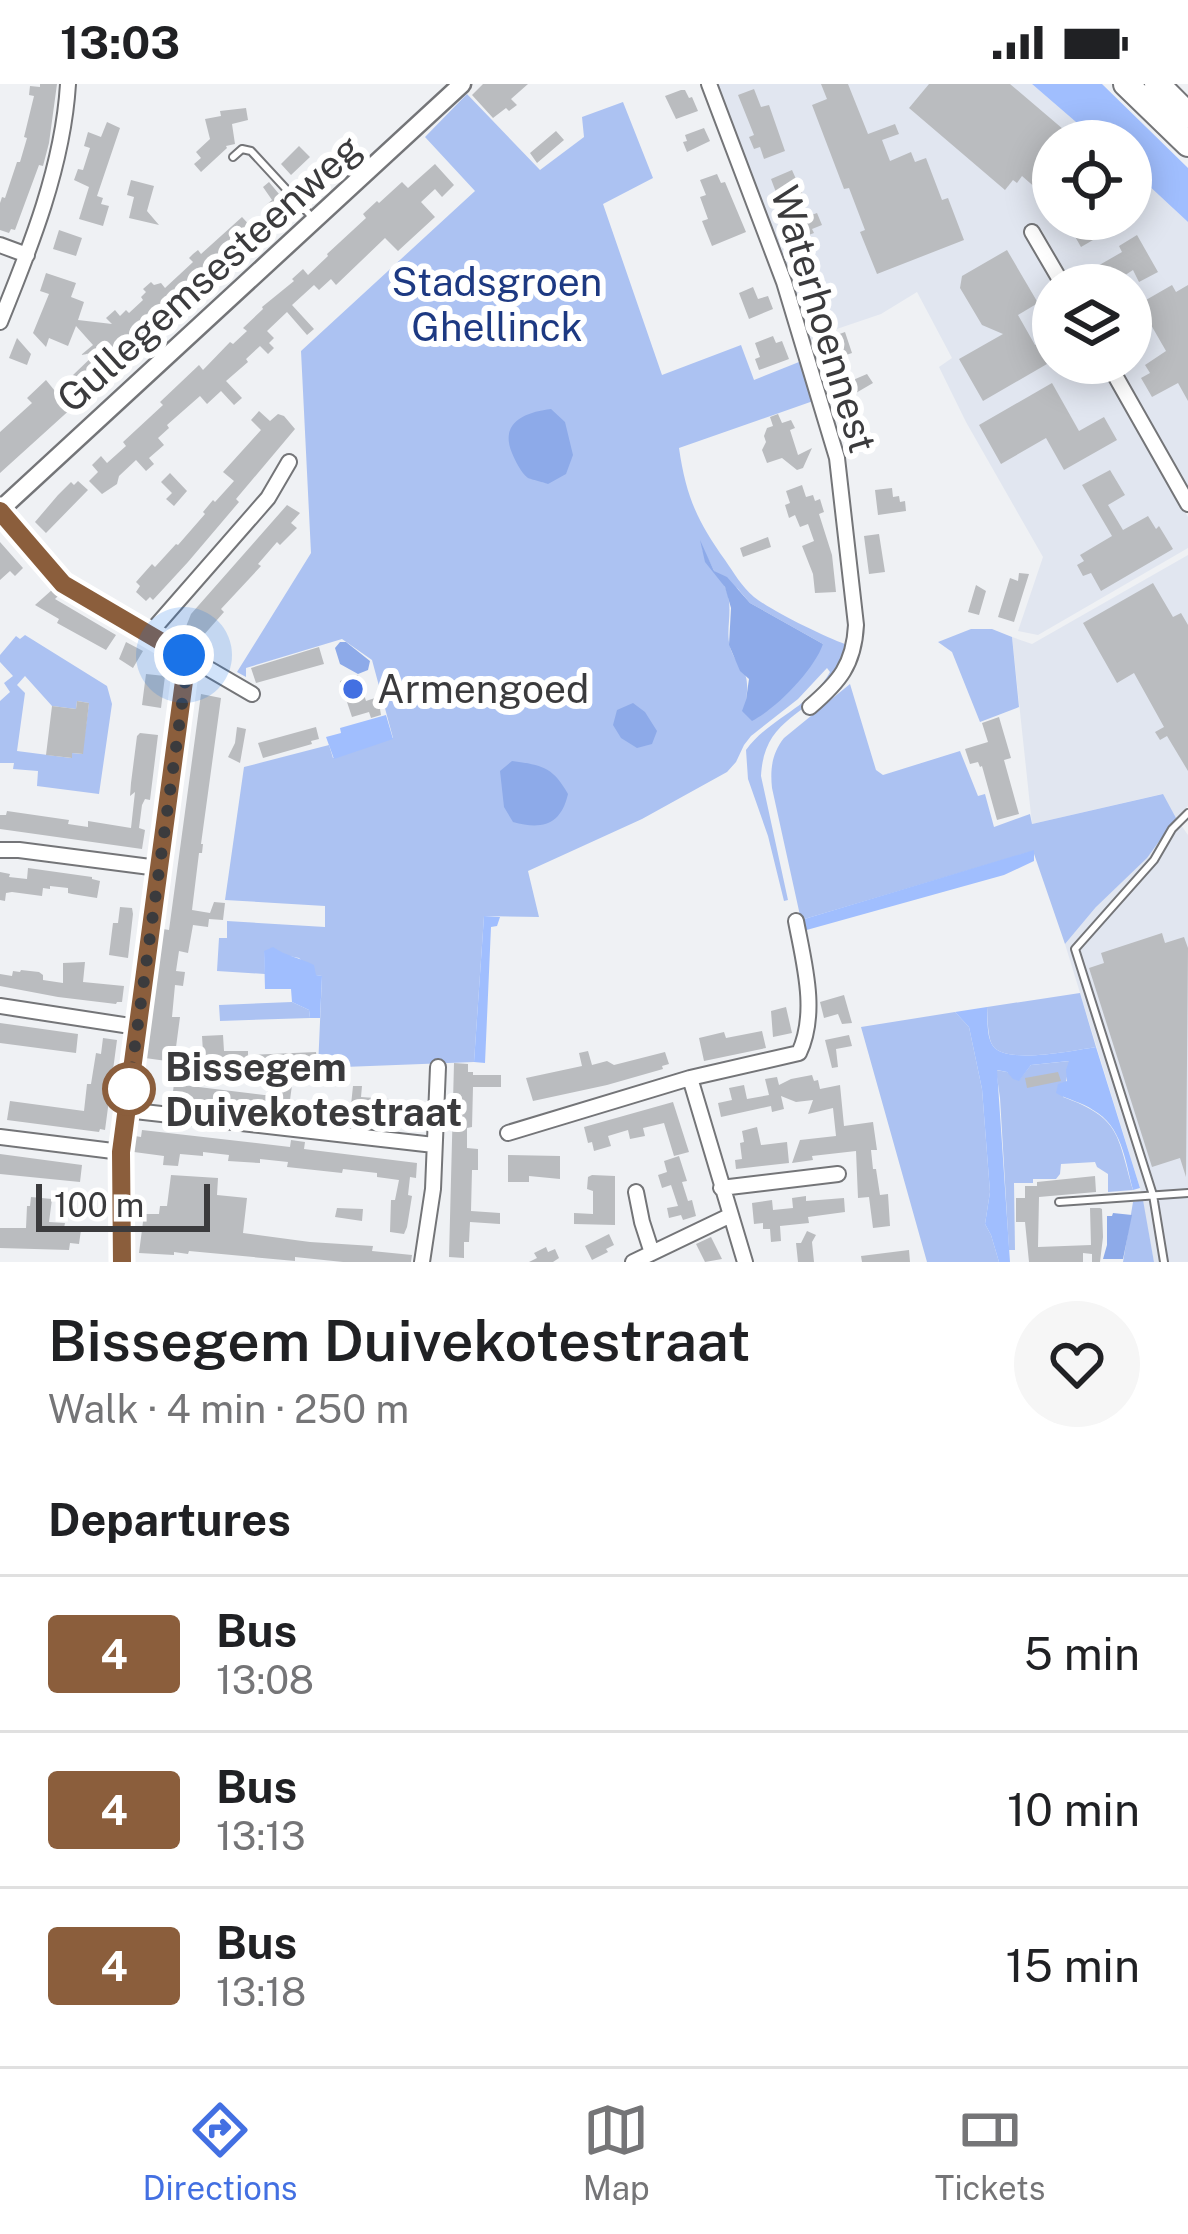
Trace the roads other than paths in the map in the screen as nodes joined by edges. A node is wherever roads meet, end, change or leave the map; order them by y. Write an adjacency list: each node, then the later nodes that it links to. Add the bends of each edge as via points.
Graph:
1 (68, 84): 11 (street)
2 (462, 84): 9 (street, Gullegemsesteenweg)
3 (709, 84): 20 (street, Waterhoennest, via 784,282 837,458 855,641 837,683)
4 (1126, 84): 7 (highway)
5 (1157, 84): 6 (highway)
6 (1188, 115)
7 (1188, 144)
8 (233, 157): 9 (lane, via 250,151)
9 (316, 221): 16 (street, Gullegemsesteenweg)
10 (0, 245): 11 (street)
11 (27, 256): 12 (street)
12 (0, 322)
13 (1120, 384): 15 (street)
14 (289, 462): 17 (street, via 268,498)
15 (1188, 504)
16 (0, 511): 17 (street, via 63,584)
17 (149, 634): 18 (street)
18 (184, 655): 19 (street); 23 (street)
19 (251, 694)
20 (810, 707)
21 (1188, 813): 38 (lane, via 1075,950)
22 (0, 850): 23 (street)
23 (158, 868): 26 (street)
24 (796, 921): 28 (street, via 807,985 799,1053)
25 (0, 1006): 26 (street)
26 (137, 1027): 29 (street)
27 (438, 1067): 32 (street)
28 (691, 1078): 30 (street); 35 (street)
29 (126, 1110): 32 (street); 33 (street)
30 (508, 1133)
31 (0, 1137): 33 (street)
32 (434, 1145): 43 (street)
33 (121, 1152): 42 (street)
34 (838, 1174): 35 (street)
35 (722, 1188): 40 (street)
36 (636, 1192): 41 (street)
37 (1188, 1192): 38 (lane)
38 (1153, 1195): 39 (lane); 46 (lane)
39 (1059, 1202)
40 (729, 1216): 41 (street); 45 (street)
41 (652, 1253): 44 (street)
42 (122, 1262)
43 (422, 1262)
44 (633, 1262)
45 (745, 1262)
46 (1164, 1262)

